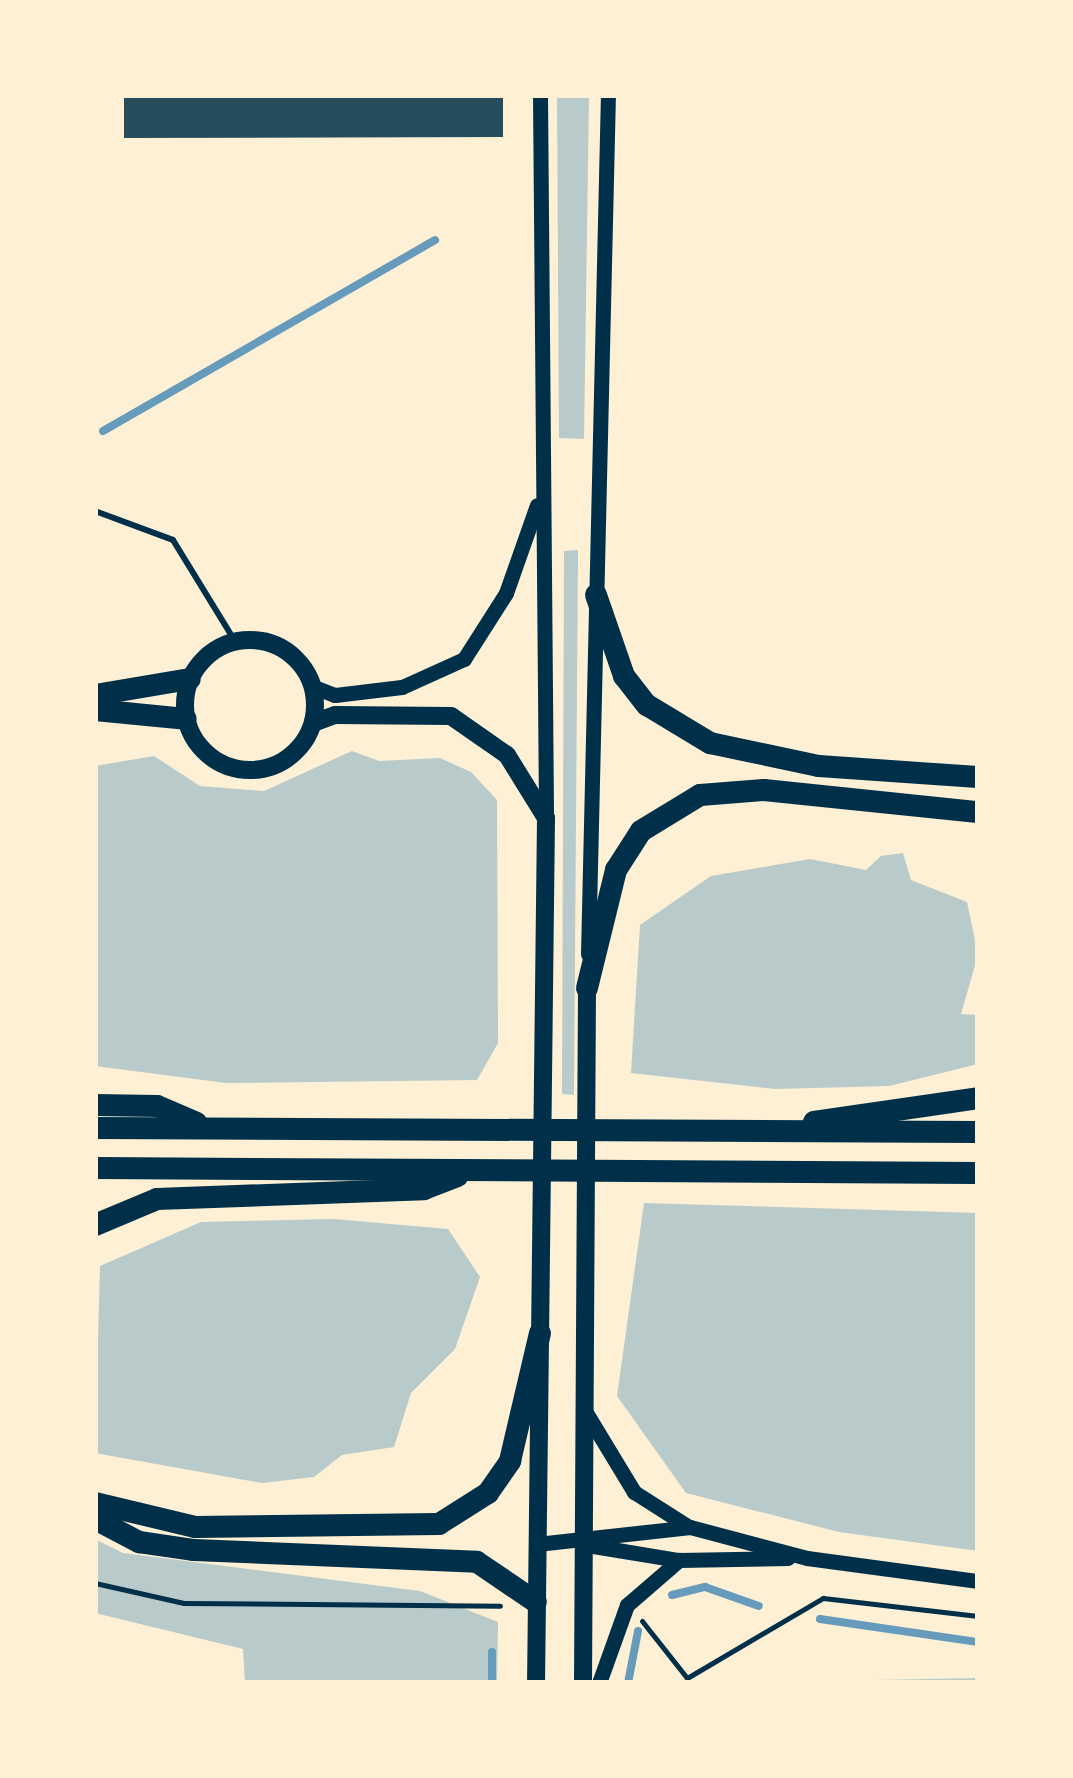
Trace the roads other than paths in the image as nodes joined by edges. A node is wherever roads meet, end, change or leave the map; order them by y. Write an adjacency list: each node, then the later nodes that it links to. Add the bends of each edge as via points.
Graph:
1 (540, 95): 3 (street)
2 (608, 95): 5 (street)
3 (541, 491): 8 (street, via 506,593 464,659 432,679 366,694); 15 (street)
4 (95, 510): 6 (lane, via 160,531 180,547)
5 (596, 595): 13 (highway, via 624,676 647,705 710,742 789,762); 16 (street)
6 (235, 641): 7 (main road, via 205,657); 8 (main road, via 283,649)
7 (190, 680): 9 (highway); 11 (main road)
8 (314, 687): 12 (main road)
9 (95, 695)
10 (95, 710): 11 (highway)
11 (186, 719): 12 (main road, via 204,752 245,771 288,759)
12 (313, 723): 15 (main road, via 335,714 451,716 507,755)
13 (978, 777)
14 (978, 812): 16 (highway, via 764,790 700,795 641,831 616,870)
15 (546, 818): 27 (main road)
16 (587, 988): 28 (main road)
17 (978, 1098): 21 (highway)
18 (95, 1105): 20 (highway, via 157,1106)
19 (95, 1128): 20 (highway)
20 (209, 1128): 21 (highway)
21 (771, 1131): 22 (highway)
22 (978, 1132)
23 (95, 1168): 24 (highway)
24 (470, 1171): 25 (highway); 26 (highway, via 424,1189 156,1199)
25 (978, 1174)
26 (95, 1225)
27 (540, 1333): 29 (highway, via 510,1461 488,1492 439,1524 194,1527); 32 (main road)
28 (584, 1408): 31 (street, via 634,1492); 33 (main road)
29 (95, 1502)
30 (95, 1519): 37 (highway, via 139,1542 194,1550 476,1562)
31 (690, 1527): 33 (street); 34 (street)
32 (538, 1544): 33 (street); 37 (main road)
33 (582, 1544): 35 (street); 39 (main road)
34 (807, 1558): 35 (street); 36 (street)
35 (679, 1560): 40 (street, via 627,1605)
36 (978, 1581)
37 (536, 1602): 38 (main road)
38 (536, 1683)
39 (583, 1683)
40 (599, 1683)

